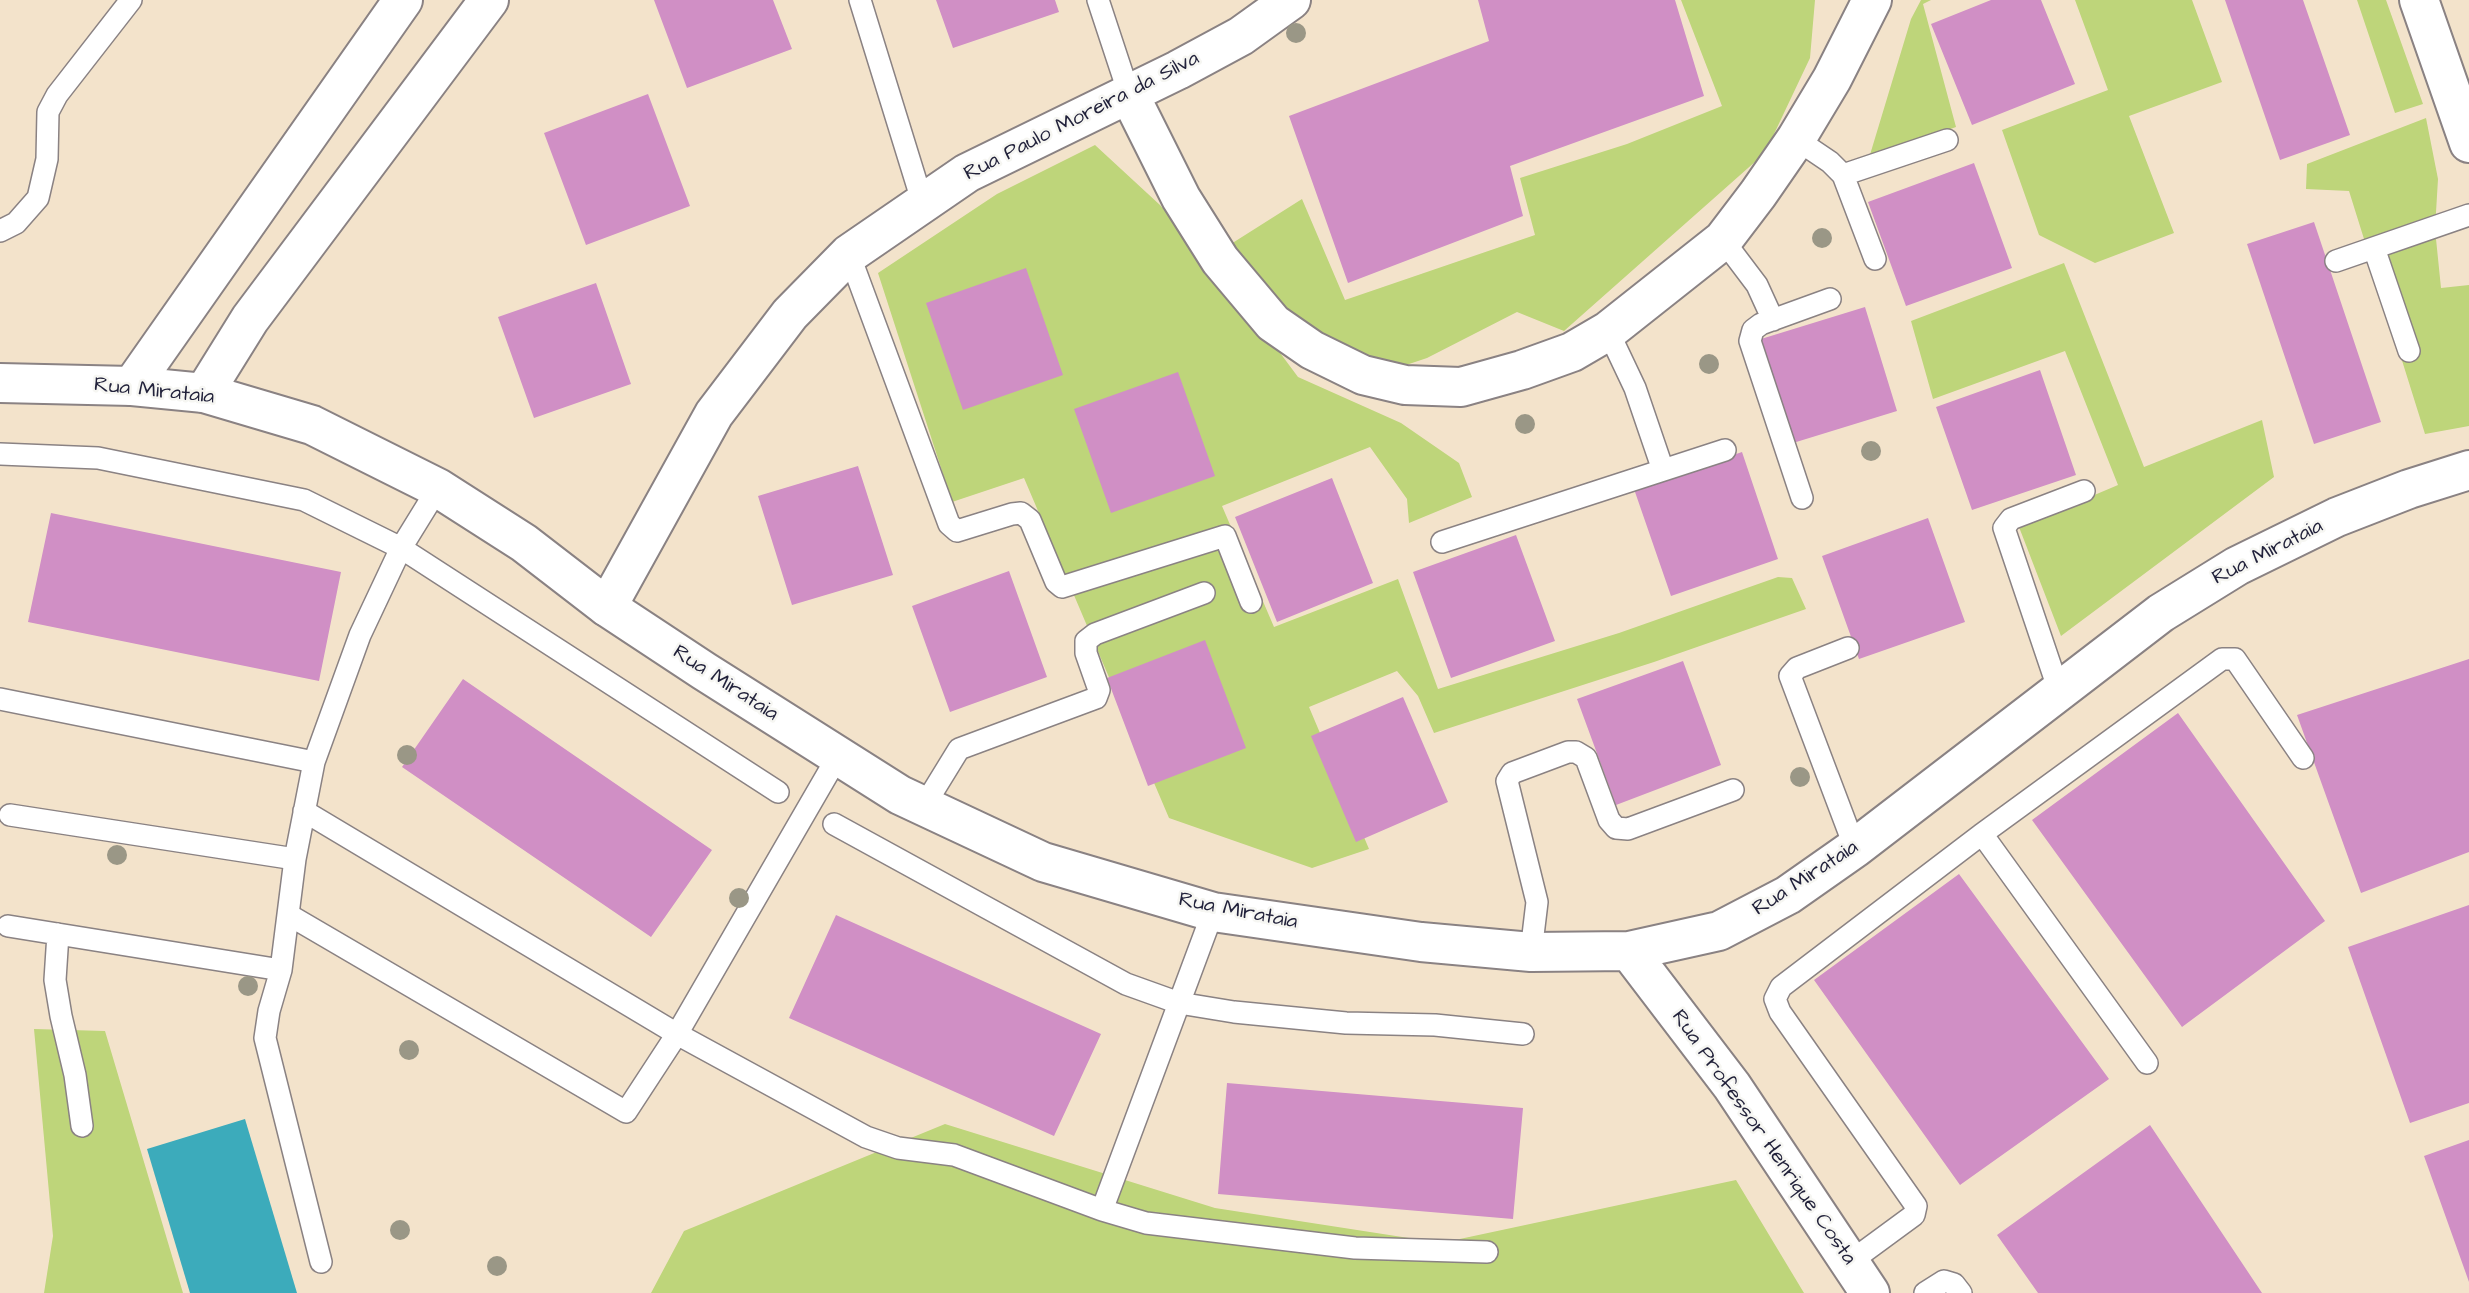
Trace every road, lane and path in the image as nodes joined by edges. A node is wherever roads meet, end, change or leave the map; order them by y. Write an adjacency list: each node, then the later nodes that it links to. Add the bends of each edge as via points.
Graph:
1 (131, 0): 16 (lane, via 57,95 48,112 47,159 38,198 16,223)
2 (402, 0): 27 (street)
3 (489, 0): 28 (street, via 250,319)
4 (860, 0): 14 (lane)
5 (1098, 0): 9 (lane)
6 (1291, 0): 9 (street, Rua Paulo Moreira da Silva, via 1241,36)
7 (1872, 0): 10 (street)
8 (2419, 0): 12 (street)
9 (1129, 94): 14 (street, Rua Paulo Moreira da Silva, via 967,173); 24 (street, via 1181,198 1220,260 1273,323 1312,350 1363,375 1405,385 1461,387 1572,352)
10 (1796, 139): 13 (lane); 17 (street)
11 (1947, 140): 13 (lane)
12 (2469, 144)
13 (1843, 175): 20 (lane)
14 (923, 204): 19 (street, Rua Paulo Moreira da Silva)
15 (2469, 215): 18 (lane)
16 (0, 231)
17 (1723, 240): 23 (lane, via 1757,285); 24 (street)
18 (2374, 248): 21 (lane); 25 (lane)
19 (849, 254): 39 (lane, via 949,524 957,531 1021,513 1030,520 1062,587 1225,536); 40 (street, Rua Paulo Moreira da Silva, via 790,314 714,414)
20 (1875, 259)
21 (2336, 261)
22 (1830, 299): 23 (lane)
23 (1773, 320): 35 (lane, via 1753,330 1750,341)
24 (1608, 331): 31 (lane)
25 (2409, 351)
26 (0, 383): 27 (street, Rua Mirataia)
27 (132, 386): 28 (street, Rua Mirataia)
28 (204, 393): 33 (street, Rua Mirataia, via 312,425)
29 (1725, 450): 31 (lane)
30 (0, 454): 37 (lane, via 98,458 304,500)
31 (1663, 470): 36 (lane)
32 (2469, 470): 42 (street, Rua Mirataia, via 2337,517 2237,566 2161,613)
33 (438, 488): 37 (lane); 40 (street, Rua Mirataia, via 524,543)
34 (2084, 491): 42 (lane, via 2011,519 2004,528)
35 (1802, 498)
36 (1442, 542)
37 (401, 548): 46 (lane, via 360,635); 48 (lane)
38 (1204, 593): 49 (lane, via 1095,634 1086,641 1086,653 1099,690 1096,698 959,749)
39 (1251, 602)
40 (607, 607): 44 (street, Rua Mirataia)
41 (1848, 649): 54 (lane, via 1797,668 1790,676)
42 (2059, 691): 54 (street, Rua Mirataia)
43 (0, 699): 46 (lane)
44 (838, 756): 49 (street, Rua Mirataia); 64 (lane)
45 (2303, 758): 53 (lane, via 2235,659 2222,659)
46 (314, 762): 50 (lane)
47 (1733, 790): 61 (lane, via 1628,829 1616,828 1609,820 1586,758 1576,752 1512,773 1507,781 1537,902)
48 (778, 792)
49 (924, 806): 56 (street, Rua Mirataia, via 1043,862)
50 (304, 811): 55 (lane); 64 (lane)
51 (10, 815): 55 (lane)
52 (834, 824): 63 (lane, via 1126,984)
53 (1982, 834): 66 (lane); 71 (lane, via 1781,988 1775,999 1916,1206 1914,1215)
54 (1855, 848): 60 (street, Rua Mirataia, via 1787,895 1719,932)
55 (295, 859): 57 (lane)
56 (1213, 912): 61 (street, Rua Mirataia, via 1421,942); 63 (lane)
57 (289, 915): 62 (lane); 64 (lane, via 626,1112)
58 (8, 926): 59 (lane)
59 (58, 934): 62 (lane); 67 (lane, via 55,980)
60 (1629, 951): 61 (street, Rua Mirataia); 71 (street, Rua Professor Henrique Costa, via 1732,1086)
61 (1531, 952)
62 (281, 971): 70 (lane, via 268,1010 265,1038)
63 (1179, 1003): 65 (lane, via 1346,1023 1435,1025); 68 (lane)
64 (677, 1034): 68 (lane, via 866,1137 898,1148 954,1155)
65 (1523, 1034)
66 (2147, 1063)
67 (82, 1126)
68 (1102, 1210): 69 (lane, via 1146,1223 1354,1248)
69 (1487, 1252)
70 (321, 1262)
71 (1860, 1277)
72 (1925, 1293): 73 (lane, via 1944,1281)
73 (1961, 1293)

